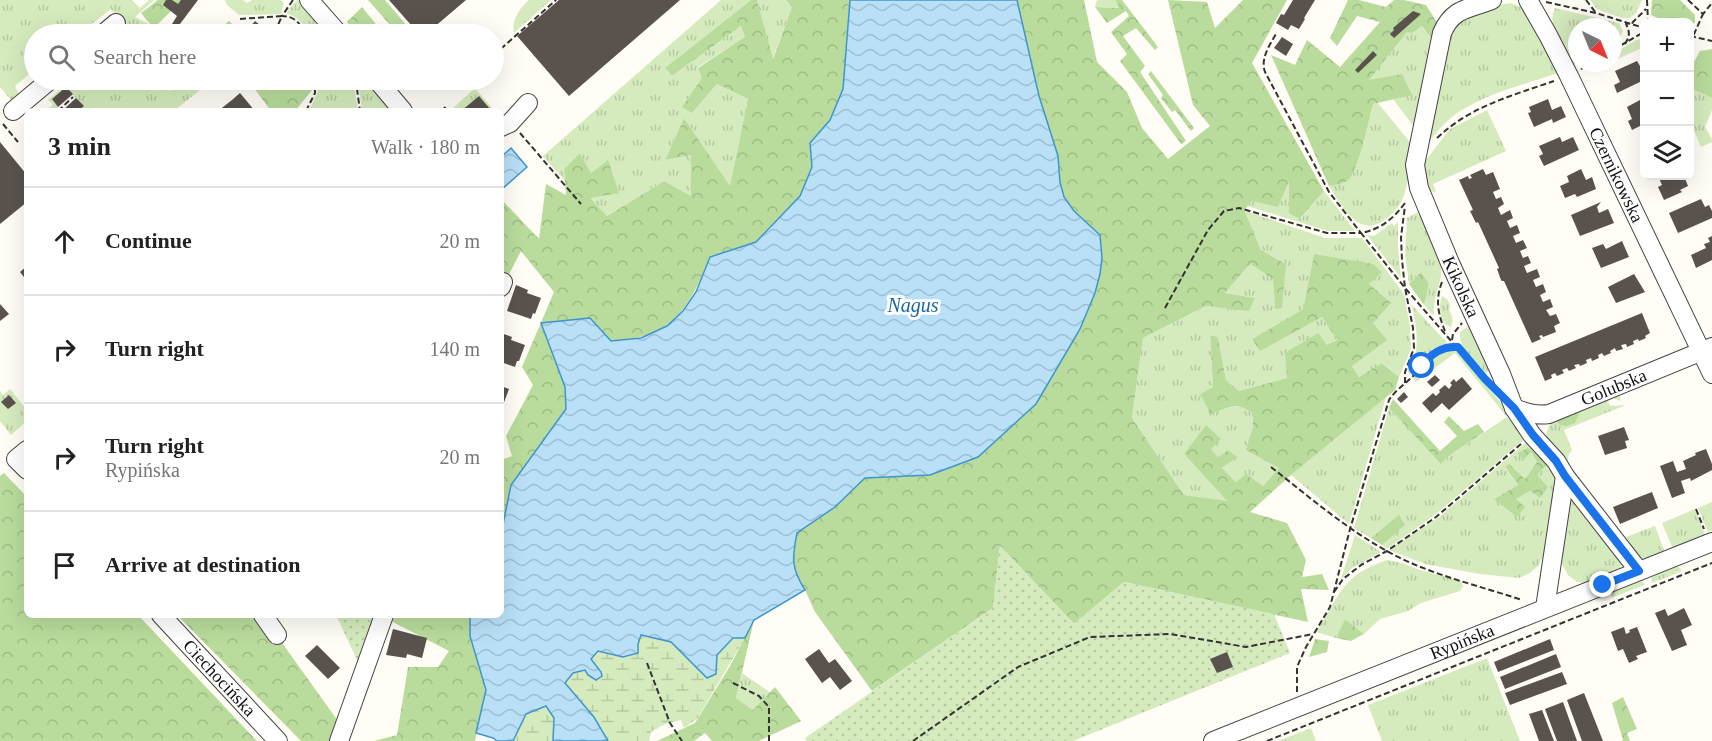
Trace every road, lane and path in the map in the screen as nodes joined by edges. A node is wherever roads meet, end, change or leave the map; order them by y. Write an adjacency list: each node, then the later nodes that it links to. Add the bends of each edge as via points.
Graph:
1 (293, 0): 13 (path)
2 (309, 0): 18 (street)
3 (556, 0): 27 (path)
4 (1492, 0): 44 (street, via 1464,8 1444,27)
5 (1586, 0): 11 (path)
6 (1647, 0): 10 (path)
7 (1688, 0): 12 (path)
8 (1534, 1): 11 (path); 30 (street, Czernikowska)
9 (1712, 3): 12 (path)
10 (1646, 9): 14 (path); 19 (path)
11 (1596, 13): 19 (path)
12 (1703, 14): 21 (path)
13 (282, 16): 15 (path); 16 (path); 17 (path, via 294,18)
14 (1647, 18)
15 (240, 19)
16 (278, 24)
17 (299, 24)
18 (330, 24)
19 (1626, 24): 20 (path); 26 (path, via 1629,33)
20 (1640, 29)
21 (1694, 30)
22 (1277, 32): 46 (path, via 1264,57 1264,72 1329,192)
23 (1640, 33): 26 (path)
24 (1694, 38): 25 (path)
25 (1712, 41)
26 (1625, 44): 28 (path)
27 (504, 46)
28 (1622, 46)
29 (1576, 72): 30 (path)
30 (1569, 76): 44 (path, via 1492,102 1454,123); 52 (street, Czernikowska)
31 (38, 90): 41 (street)
32 (315, 90): 38 (path)
33 (357, 90): 39 (path)
34 (385, 90): 40 (street)
35 (73, 98): 37 (path)
36 (528, 103): 42 (street)
37 (61, 108)
38 (308, 108)
39 (360, 108)
40 (400, 108)
41 (6, 116): 43 (path)
42 (506, 125): 45 (path)
43 (18, 142)
44 (1416, 161): 47 (street, Kikolska, via 1419,188)
45 (581, 204)
46 (1362, 233): 48 (path); 48 (path, via 1385,224 1405,203 1401,237); 49 (path, via 1327,233 1239,208 1224,212 1208,230)
47 (1450, 263): 50 (path, via 1437,301); 56 (street, Kikolska)
48 (1405, 288): 50 (path); 54 (path, via 1414,348)
49 (1164, 308)
50 (1446, 333): 51 (path)
51 (1458, 347): 54 (path, via 1432,354); 55 (path)
52 (1707, 349): 53 (street, Czernikowska); 57 (street, Golubska)
53 (1712, 374)
54 (1405, 383): 62 (path, via 1389,400)
55 (1492, 387)
56 (1514, 408): 57 (street, Golubska, via 1538,416); 58 (street, Kikolska)
57 (1550, 414): 58 (street)
58 (1538, 441): 60 (street, Kikolska); 64 (path)
59 (1271, 466): 62 (path)
60 (1565, 476): 66 (street, Kikolska); 68 (street)
61 (1696, 508): 63 (path)
62 (1350, 529): 64 (path); 67 (path)
63 (1709, 538): 66 (street, Rypińska)
64 (1387, 551): 67 (path, via 1343,579); 68 (path, via 1423,568)
65 (1712, 563): 83 (path)
66 (1639, 571): 68 (street, Rypińska)
67 (1332, 595): 72 (path, via 1330,607)
68 (1545, 608): 76 (street, Rypińska)
69 (164, 618): 77 (street, Ciechocińska)
70 (265, 618): 73 (street)
71 (383, 618): 78 (street)
72 (1313, 634): 76 (path, via 1297,667); 81 (path, via 1246,647 1170,634 1090,637 1018,667)
73 (277, 635)
74 (647, 663): 79 (path)
75 (733, 683): 80 (path, via 759,696 770,707)
76 (1297, 707): 82 (street, Rypińska)
77 (278, 741)
78 (339, 741)
79 (681, 741)
80 (769, 741)
81 (913, 741)
82 (1213, 741)
83 (1266, 741)

